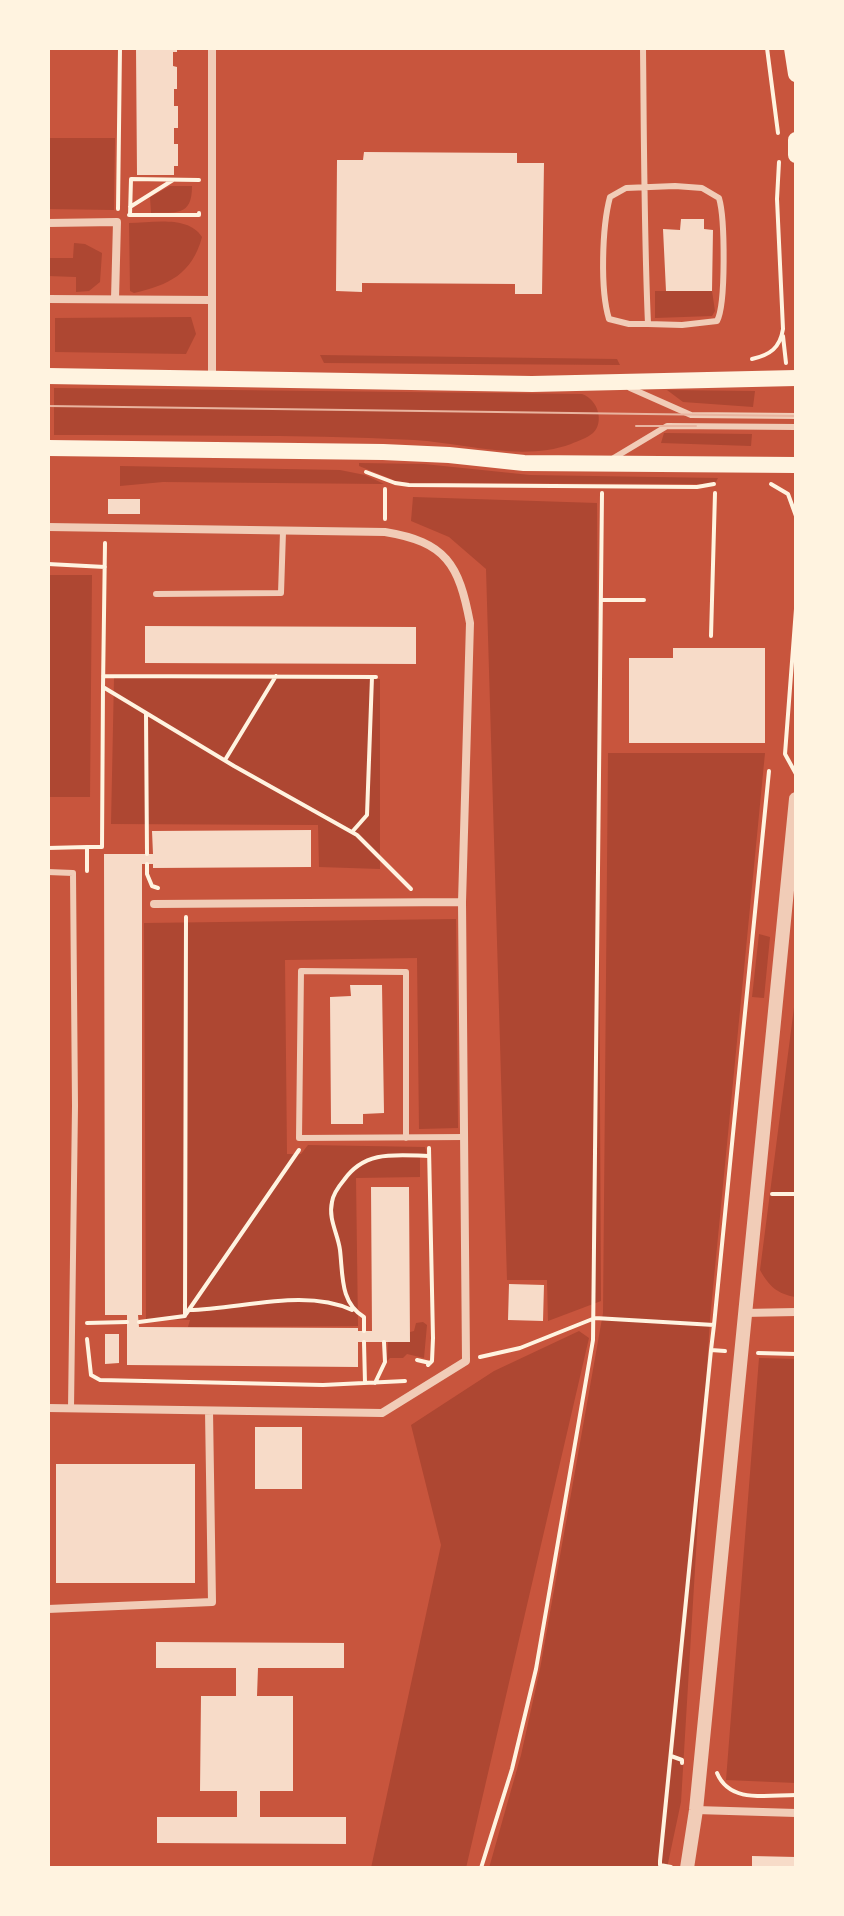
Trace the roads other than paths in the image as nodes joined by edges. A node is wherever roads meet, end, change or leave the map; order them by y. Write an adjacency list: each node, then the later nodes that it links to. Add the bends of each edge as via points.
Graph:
1 (212, 48): 11 (street)
2 (643, 48): 7 (lane)
3 (792, 48): 4 (main road)
4 (796, 74)
5 (788, 142): 6 (main road)
6 (788, 154)
7 (645, 187): 12 (lane); 12 (lane, via 626,188 610,197 605,215 605,306 609,319); 12 (lane, via 702,188 712,193 719,198 723,231 723,306 717,321)
8 (48, 223): 10 (street, via 117,222)
9 (48, 299): 10 (street)
10 (115, 299): 11 (street)
11 (211, 300): 14 (street)
12 (648, 324)
13 (48, 376): 14 (main road)
14 (212, 378): 16 (main road)
15 (796, 378): 16 (main road)
16 (620, 383): 17 (lane, via 691,415)
17 (796, 416)
18 (796, 427): 20 (lane, via 667,426)
19 (48, 448): 20 (main road, via 383,452)
20 (603, 465): 21 (main road)
21 (796, 465)
22 (48, 527): 23 (street)
23 (283, 532): 24 (lane, via 281,593); 27 (street, via 385,532 421,539 438,551 460,580 470,623)
24 (156, 594)
25 (796, 799): 32 (street)
26 (48, 872): 34 (lane, via 73,873)
27 (462, 902): 28 (street); 29 (street)
28 (154, 904)
29 (465, 1137): 30 (lane); 35 (street, via 466,1361 382,1413)
30 (406, 1138): 30 (lane, via 299,1138 301,971 406,972)
31 (796, 1312): 32 (street)
32 (744, 1313): 37 (street)
33 (48, 1408): 34 (street)
34 (71, 1408): 35 (street)
35 (209, 1411): 36 (street, via 212,1602)
36 (48, 1609)
37 (696, 1810): 38 (street); 39 (street)
38 (796, 1813)
39 (687, 1868)

